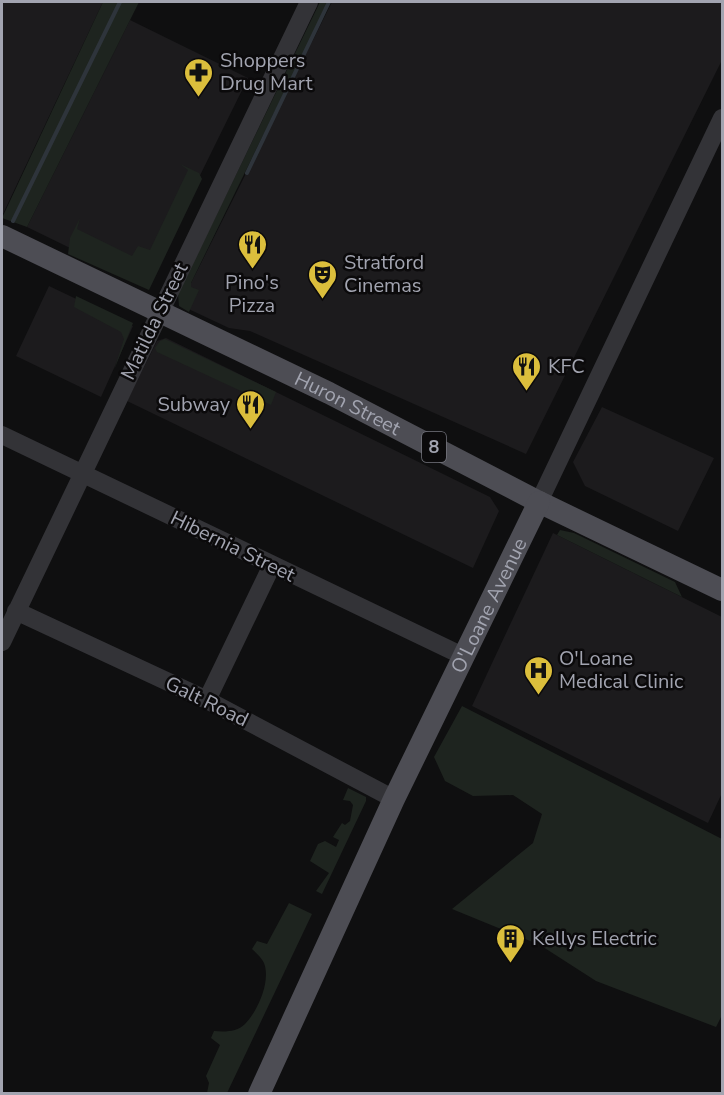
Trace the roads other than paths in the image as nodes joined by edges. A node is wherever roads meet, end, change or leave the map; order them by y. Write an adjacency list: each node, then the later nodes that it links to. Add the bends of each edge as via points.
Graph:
1 (309, 2): 4 (street, Matilda Street)
2 (723, 118): 7 (street, O'Loane Avenue)
3 (2, 236): 4 (main road, Huron Street / 8)
4 (159, 312): 6 (street, Matilda Street); 7 (main road, Huron Street / 8, via 329,393)
5 (2, 435): 6 (street, Hibernia Street)
6 (82, 473): 8 (street, Hibernia Street); 10 (street, Matilda Street)
7 (539, 502): 9 (main road, Huron Street / 8); 12 (main road, O'Loane Avenue)
8 (272, 565): 12 (street, Hibernia Street); 13 (street)
9 (723, 590)
10 (16, 611): 11 (street, Matilda Street); 13 (street, Galt Road)
11 (2, 642)
12 (465, 657): 14 (main road, O'Loane Avenue)
13 (207, 700): 14 (street, Galt Road)
14 (394, 799): 15 (main road, O'Loane Avenue)
15 (258, 1094)

